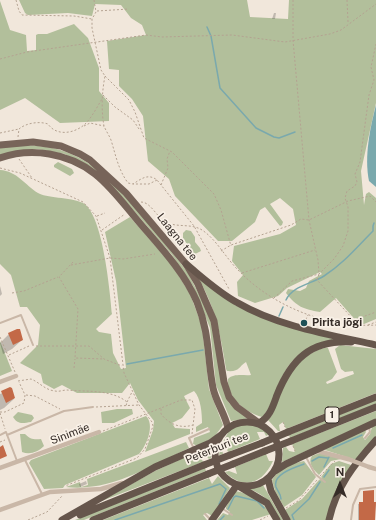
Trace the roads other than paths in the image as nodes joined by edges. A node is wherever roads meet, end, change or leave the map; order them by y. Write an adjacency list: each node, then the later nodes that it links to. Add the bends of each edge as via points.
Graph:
1 (0, 144): 3 (main road, Laagna tee, via 18,142 56,145 90,160 126,193)
2 (0, 158): 16 (main road, Laagna tee, via 36,153 56,156 81,165 106,185 170,258 194,294 204,320 213,390)
3 (186, 264): 5 (highway, via 222,294 258,313 278,321); 14 (main road, Laagna tee, via 214,321 224,382 229,397 237,407)
4 (0, 323): 6 (lane, via 21,315)
5 (365, 342): 7 (highway); 14 (highway, via 330,343 315,347 300,357 286,374 269,415)
6 (33, 345)
7 (376, 345)
8 (16, 376): 9 (street)
9 (0, 382)
10 (376, 397): 44 (highway, Peterburi tee / 1, bridge, via 287,430 262,443)
11 (376, 407): 45 (highway, Peterburi tee / 1, bridge)
12 (93, 408): 19 (lane, via 64,411)
13 (376, 422): 15 (highway)
14 (259, 423): 16 (highway, via 244,422); 31 (highway, via 267,428 278,444 279,462)
15 (368, 426): 22 (lane, via 370,432); 25 (highway)
16 (228, 428): 20 (highway)
17 (209, 429): 24 (lane, via 189,438)
18 (99, 432): 27 (street, Sinimäe)
19 (6, 434): 21 (lane); 28 (lane)
20 (222, 434): 24 (highway); 35 (highway, via 215,452 216,463 227,480)
21 (0, 435)
22 (365, 438)
23 (376, 440): 48 (highway, via 340,489)
24 (194, 450): 33 (highway)
25 (314, 451): 26 (highway); 30 (street, bridge, via 333,454)
26 (305, 454): 31 (highway); 34 (lane, via 312,469)
27 (25, 460): 28 (street, Sinimäe); 37 (lane)
28 (18, 462): 29 (street, Sinimäe)
29 (0, 468)
30 (376, 469)
31 (275, 471): 32 (highway)
32 (268, 479): 35 (highway, via 252,486); 47 (highway, via 270,491)
33 (126, 482): 37 (street, via 101,489); 43 (highway)
34 (325, 482)
35 (237, 485): 38 (highway); 42 (highway, via 267,503)
36 (376, 487): 49 (lane, via 360,488 353,505)
37 (42, 494): 39 (street)
38 (222, 509): 41 (lane); 46 (highway)
39 (0, 510)
40 (205, 514): 46 (lane)
41 (232, 515)
42 (274, 518)
43 (62, 520)
44 (66, 520)
45 (93, 520)
46 (211, 520)
47 (287, 520)
48 (329, 520)
49 (351, 520)

